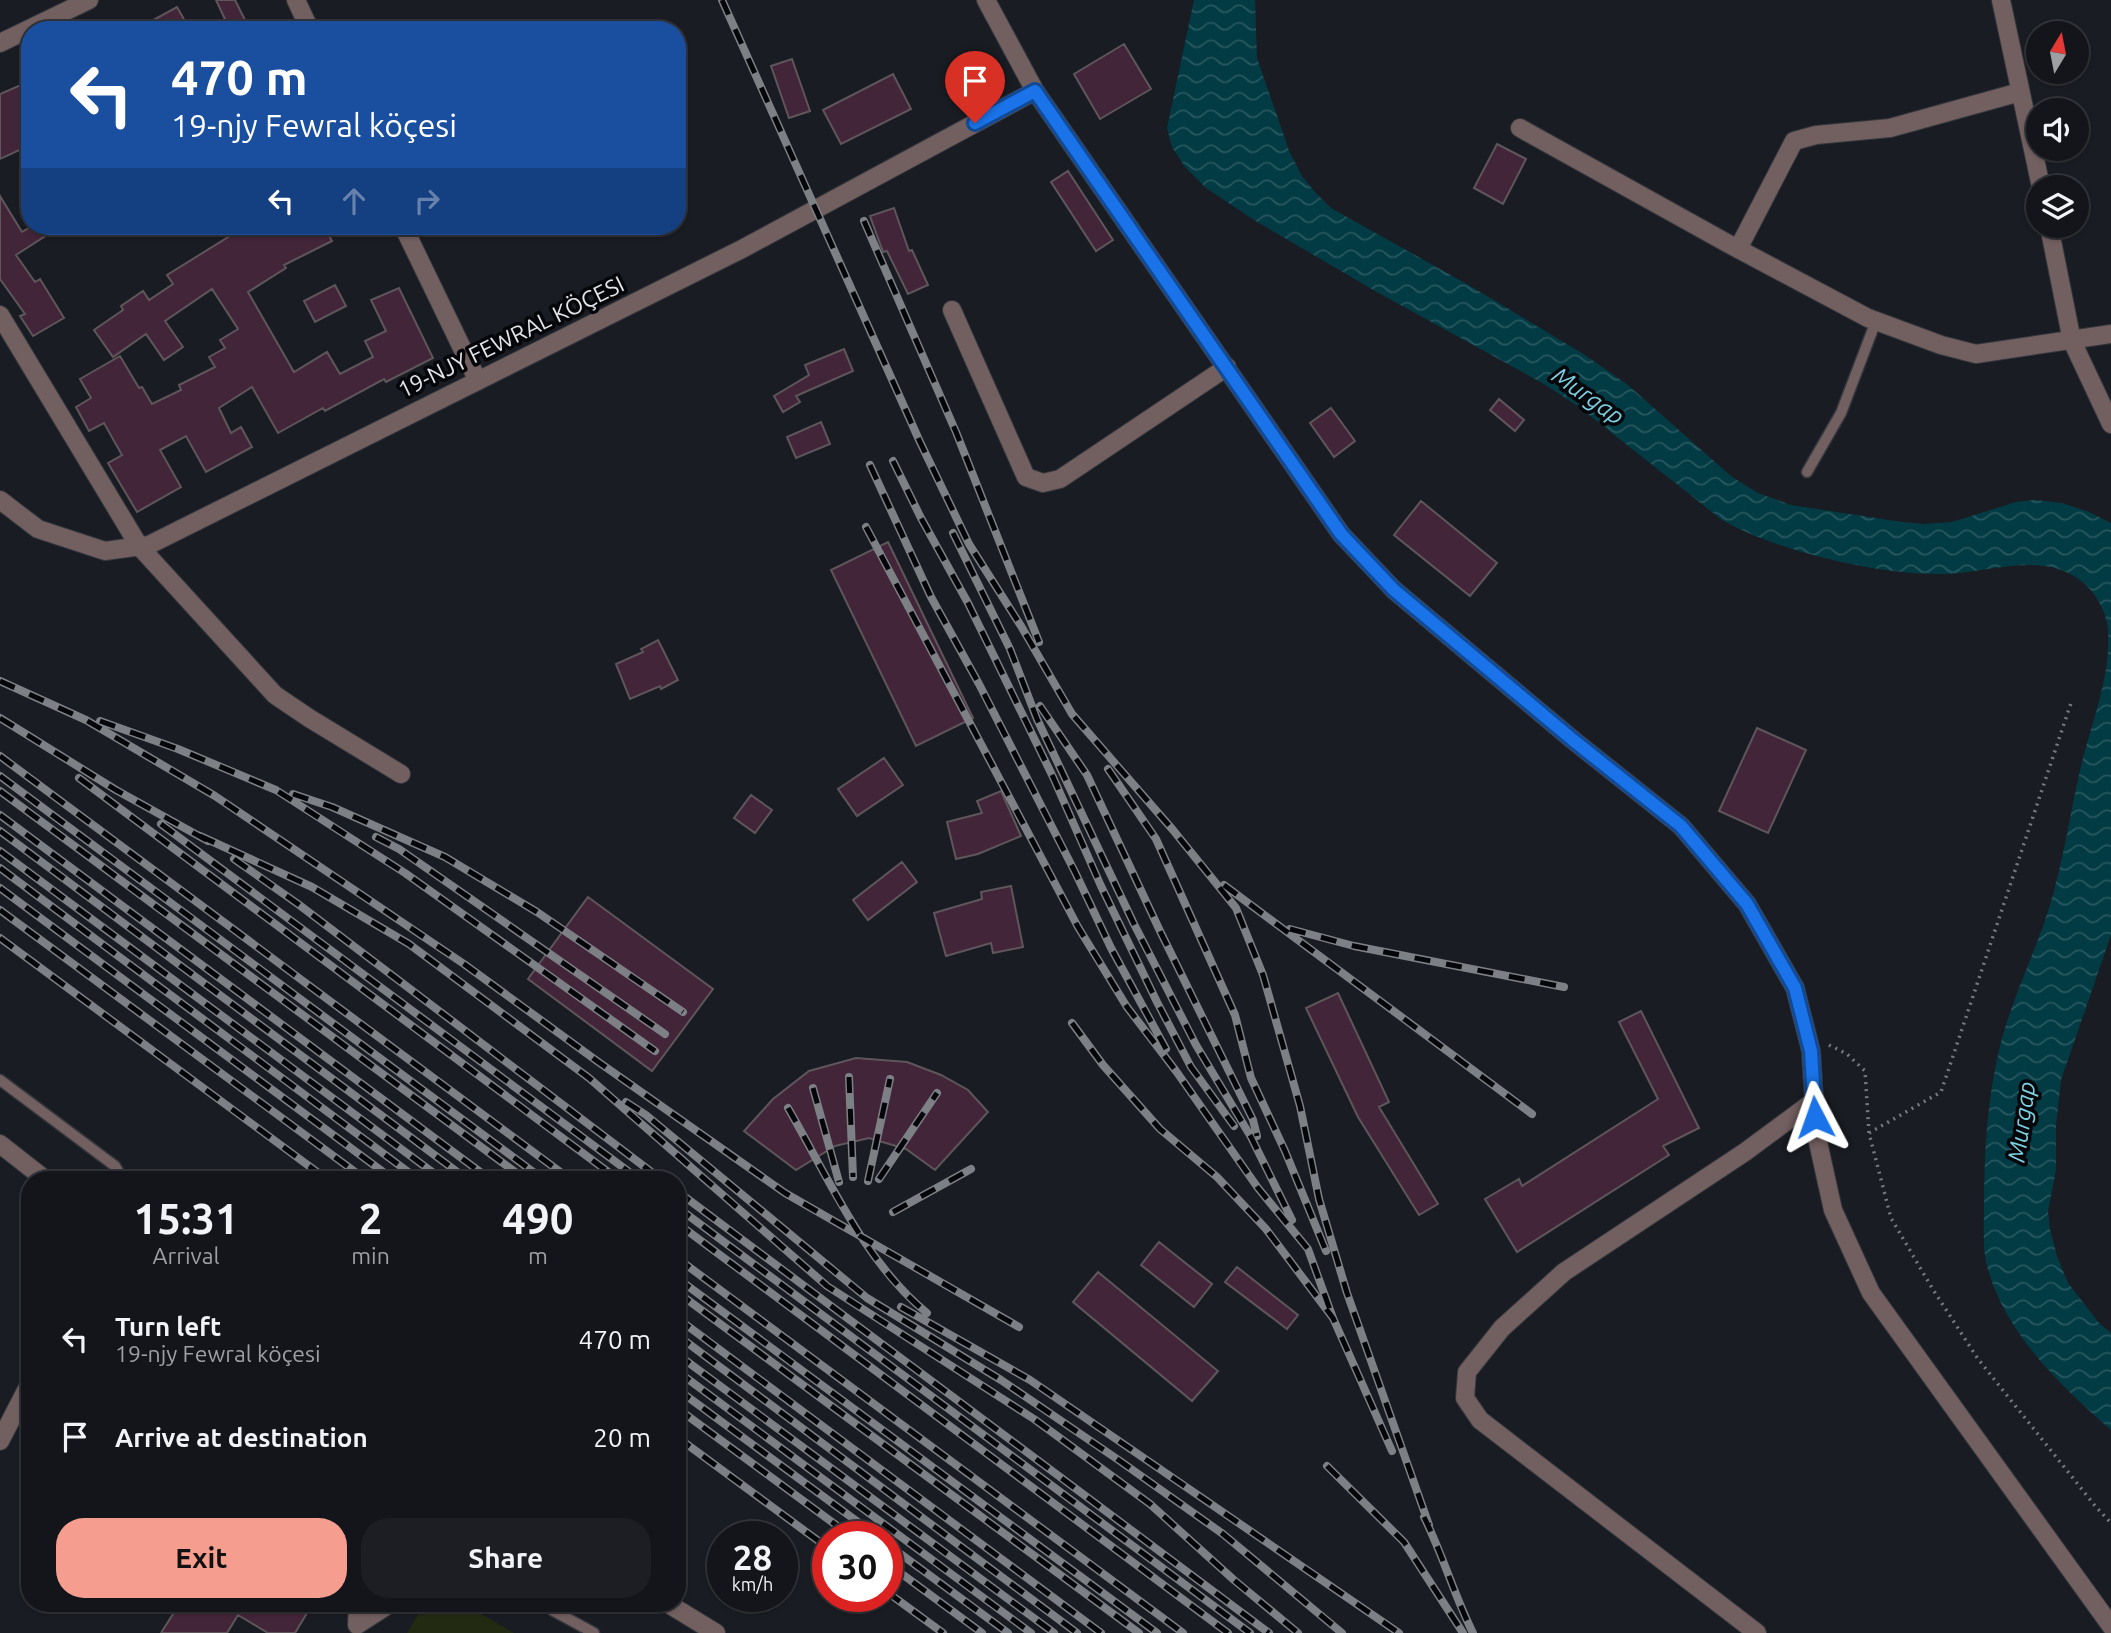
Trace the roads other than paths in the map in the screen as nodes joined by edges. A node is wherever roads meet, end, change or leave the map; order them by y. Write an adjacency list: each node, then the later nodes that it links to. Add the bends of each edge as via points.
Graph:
1 (89, 0): 5 (street)
2 (296, 0): 6 (street)
3 (986, 0): 9 (street)
4 (2001, 0): 10 (street)
5 (46, 21)
6 (306, 21)
7 (21, 33): 8 (street)
8 (0, 43)
9 (1035, 91): 21 (street); 22 (street, 19-NJY FEWRAL KÖÇESI, via 742,249)
10 (2020, 92): 12 (street); 15 (street, via 1890,128 1794,141)
11 (1520, 128): 15 (street)
12 (2038, 175)
13 (407, 235): 22 (street)
14 (2051, 238): 20 (street)
15 (1738, 249): 18 (street)
16 (952, 310): 21 (street, via 1026,477 1043,483 1059,479)
17 (0, 315): 26 (street)
18 (1876, 321): 20 (street, via 1976,354); 24 (lane, via 1841,413)
19 (2111, 334): 20 (street)
20 (2072, 341): 23 (street)
21 (1227, 367): 29 (street, via 1341,534 1394,590 1681,826 1747,904 1795,988 1811,1051)
22 (478, 381): 26 (street, 19-NJY FEWRAL KÖÇESI)
23 (2111, 424)
24 (1807, 472)
25 (0, 500): 26 (street, 19-NJY FEWRAL KÖÇESI, via 38,529 105,551)
26 (139, 546): 27 (street, via 275,695)
27 (401, 774)
28 (0, 1080): 32 (lane)
29 (1814, 1101): 38 (street, via 1816,1133 1833,1210 1871,1293); 42 (street, via 1564,1272 1502,1328 1467,1372 1465,1398 1480,1420)
30 (0, 1144): 31 (street)
31 (35, 1171)
32 (118, 1171)
33 (21, 1400): 34 (street)
34 (0, 1441)
35 (379, 1612): 39 (street)
36 (556, 1612): 40 (lane)
37 (682, 1612): 41 (street)
38 (2111, 1626)
39 (355, 1629)
40 (594, 1633)
41 (716, 1633)
42 (1757, 1633)

